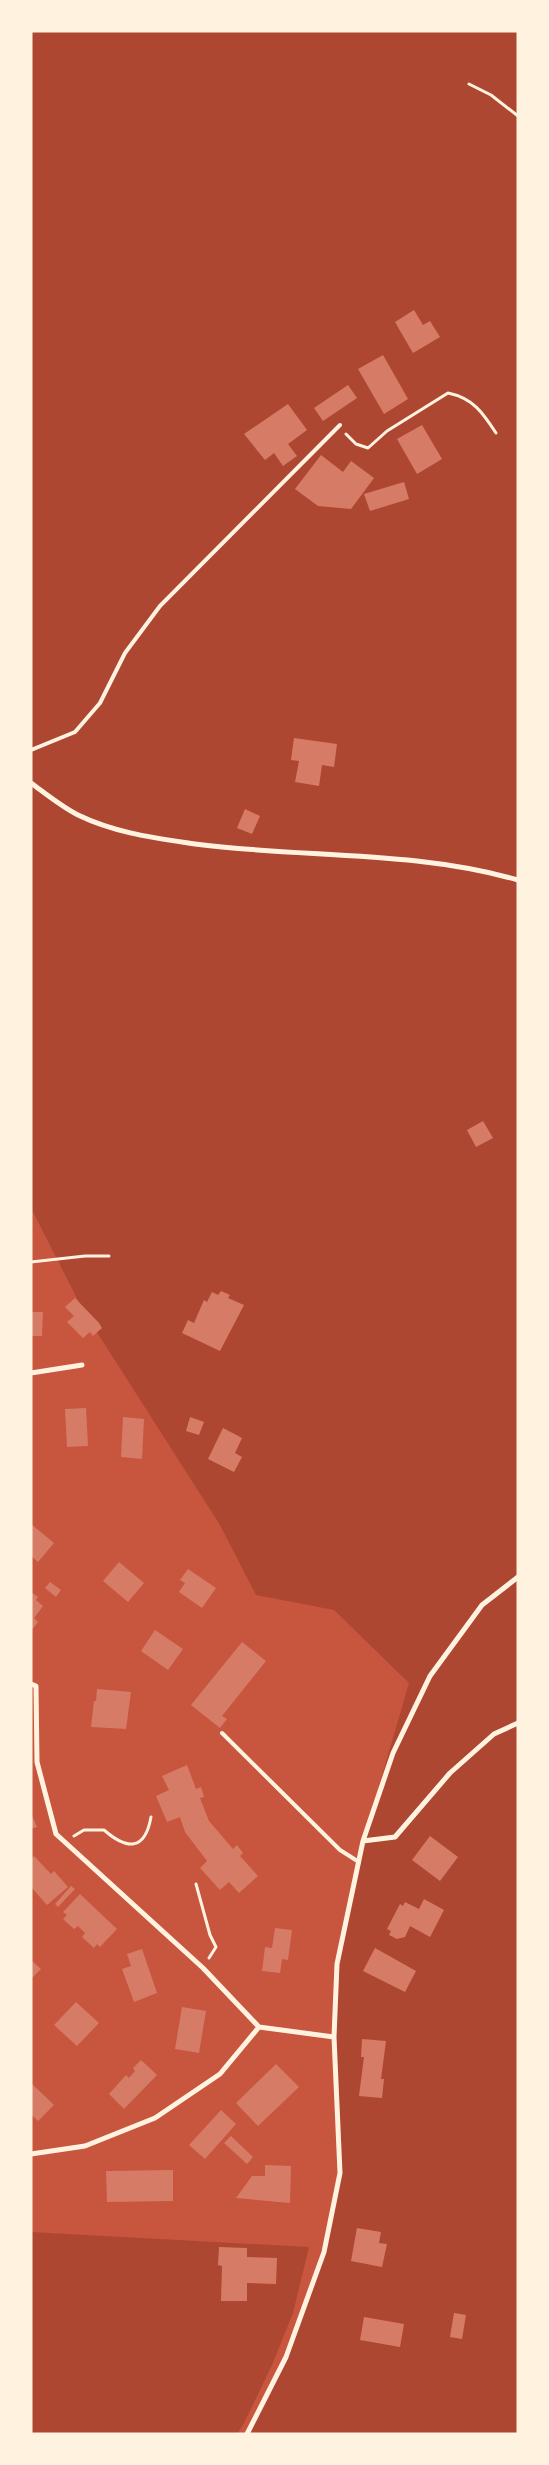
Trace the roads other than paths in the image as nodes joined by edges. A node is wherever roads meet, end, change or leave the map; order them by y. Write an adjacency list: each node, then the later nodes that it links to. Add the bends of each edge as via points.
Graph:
1 (340, 425): 2 (lane, via 160,606 124,653 100,704 75,732)
2 (31, 750)
3 (31, 783): 4 (street, via 77,815 150,838 236,849 414,860)
4 (518, 880)
5 (82, 1364): 6 (street)
6 (31, 1373)
7 (518, 1577): 11 (street, via 482,1605 430,1676 393,1753)
8 (31, 1684): 13 (street, via 36,1686 37,1762 56,1834 203,1968)
9 (518, 1723): 11 (street, via 494,1734 450,1773 395,1837)
10 (222, 1734): 12 (lane, via 340,1850)
11 (363, 1841): 12 (street)
12 (359, 1862): 14 (street, via 337,1964)
13 (259, 2028): 14 (street); 15 (street, via 220,2074 155,2118 85,2146)
14 (334, 2037): 16 (street, via 340,2174 324,2252 286,2357)
15 (31, 2154)
16 (247, 2434)

